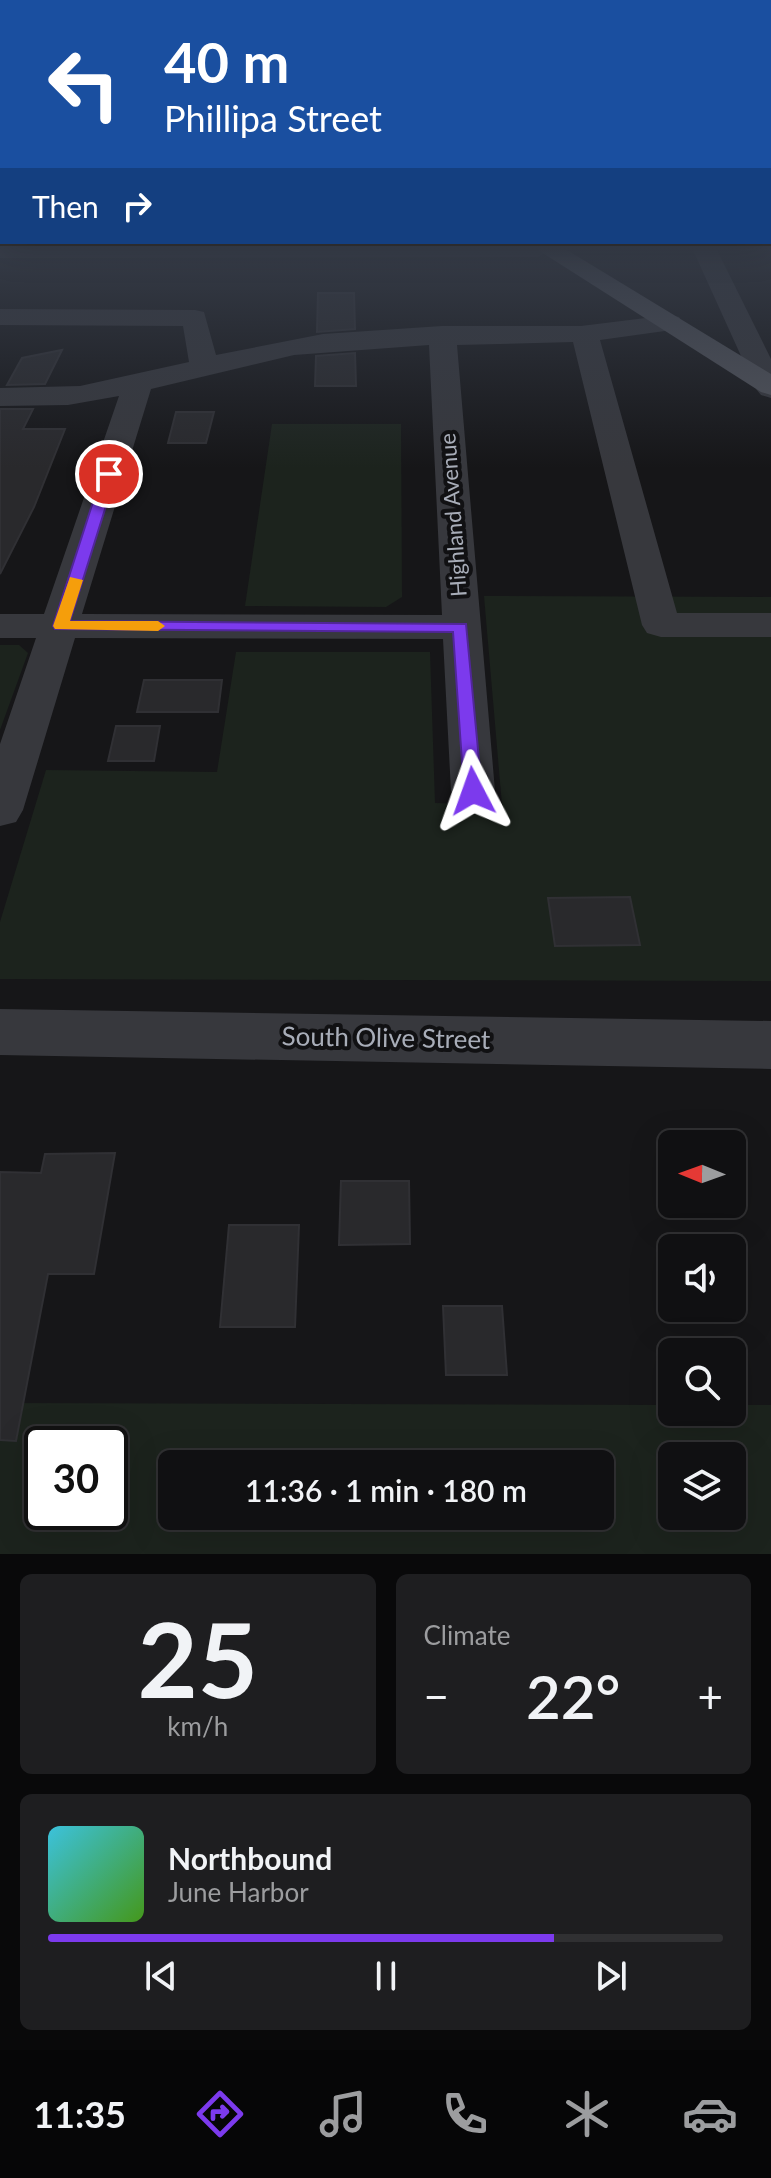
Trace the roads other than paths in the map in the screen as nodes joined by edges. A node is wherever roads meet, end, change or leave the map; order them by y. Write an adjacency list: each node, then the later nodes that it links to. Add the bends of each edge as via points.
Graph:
1 (196, 323): 6 (street)
2 (670, 323): 4 (street); 8 (main road)
3 (740, 323): 8 (street)
4 (584, 333): 5 (street); 10 (street, via 661,625)
5 (442, 334): 6 (street, via 321,342); 13 (street, Highland Avenue)
6 (204, 366): 7 (street)
7 (138, 383): 9 (street, via 89,393); 12 (street)
8 (770, 386)
9 (0, 397)
10 (771, 625)
11 (0, 626): 12 (street)
12 (61, 626): 13 (street); 15 (street)
13 (461, 627): 14 (street, Highland Avenue)
14 (473, 791)
15 (0, 810)
16 (0, 1032): 17 (street, South Olive Street)
17 (771, 1045)

